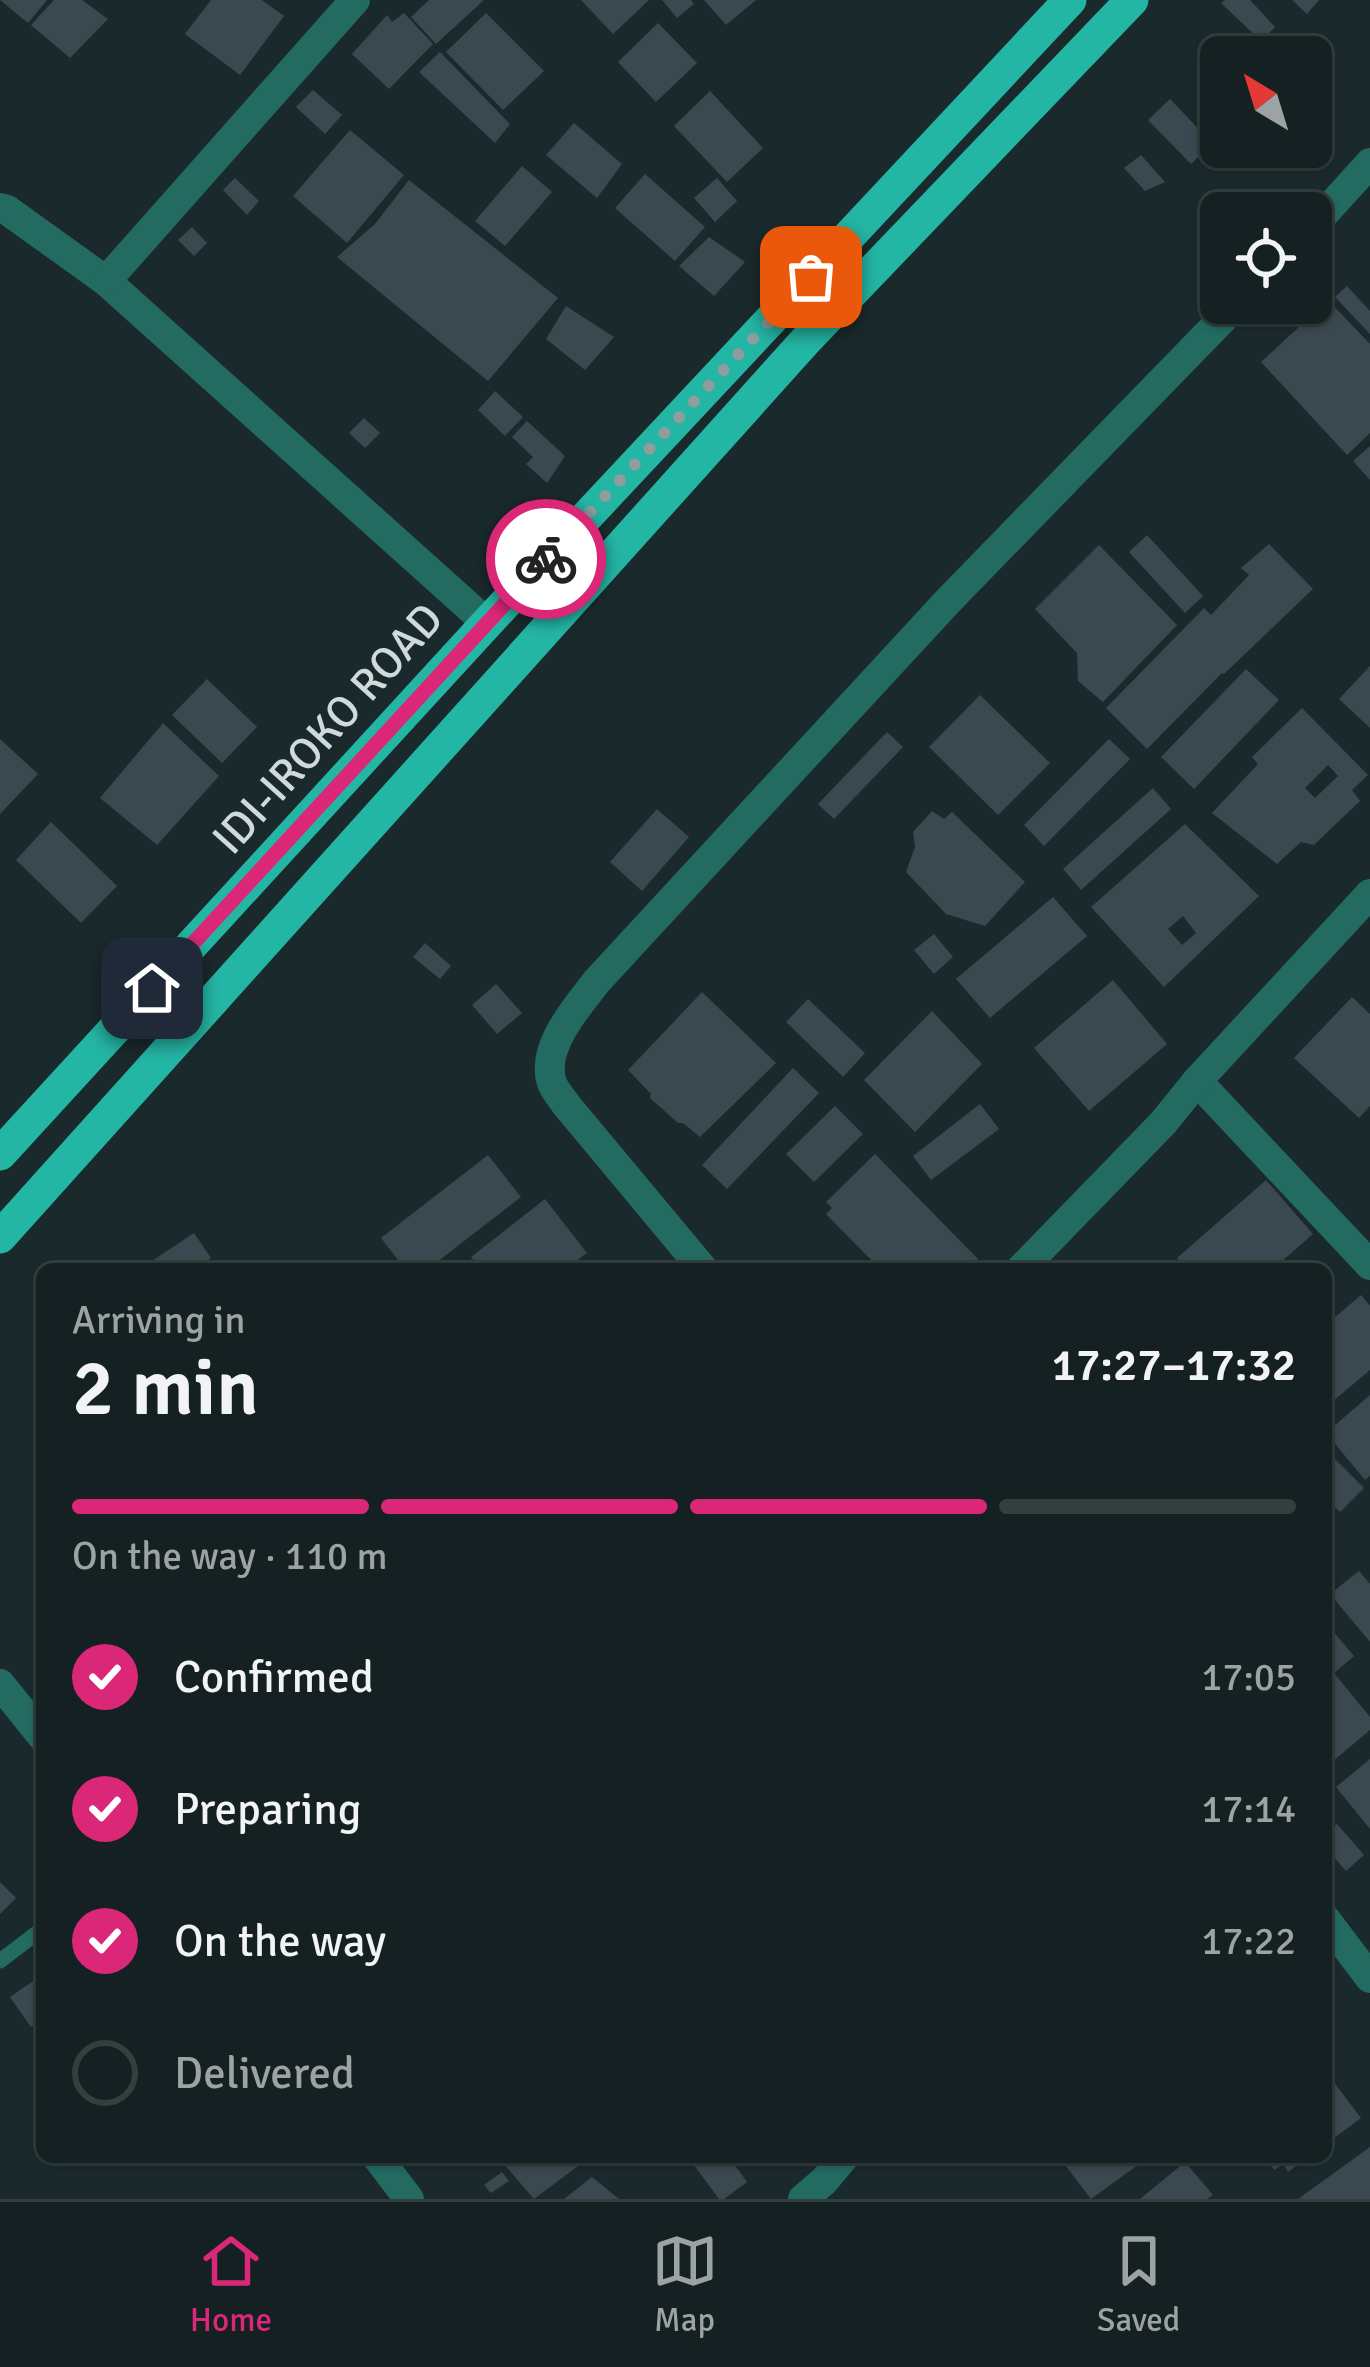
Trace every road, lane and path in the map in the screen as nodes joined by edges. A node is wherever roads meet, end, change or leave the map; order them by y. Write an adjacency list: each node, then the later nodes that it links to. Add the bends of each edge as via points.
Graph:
1 (355, 0): 7 (street)
2 (1070, 0): 9 (highway, IDI-IROKO ROAD)
3 (1132, 0): 13 (highway, via 808,338)
4 (1370, 163): 5 (street)
5 (1332, 205)
6 (0, 208): 7 (street)
7 (106, 281): 9 (street)
8 (1218, 324): 14 (street, via 948,601 560,1030 551,1082)
9 (487, 622): 12 (highway, IDI-IROKO ROAD)
10 (1370, 894): 11 (street)
11 (1197, 1081): 15 (street); 16 (street)
12 (0, 1154)
13 (0, 1237)
14 (698, 1263)
15 (1027, 1263)
16 (1370, 1264)
17 (0, 1684): 18 (street)
18 (36, 1729)
19 (1332, 1928): 22 (street)
20 (36, 1934): 21 (lane)
21 (0, 1961)
22 (1370, 1978)
23 (382, 2163): 25 (street)
24 (839, 2163): 26 (street)
25 (409, 2199)
26 (803, 2199)

